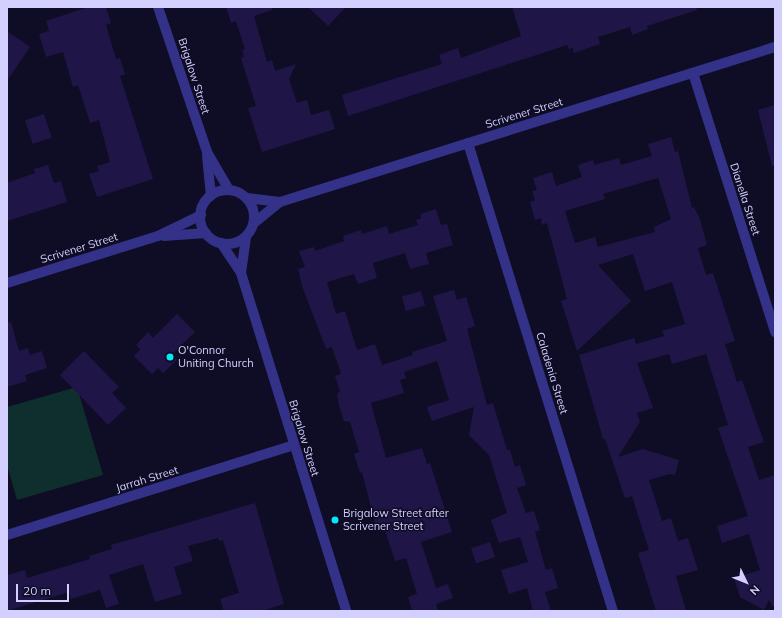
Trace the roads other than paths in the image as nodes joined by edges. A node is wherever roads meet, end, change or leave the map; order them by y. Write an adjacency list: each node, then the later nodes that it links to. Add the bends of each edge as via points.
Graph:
1 (158, 7): 5 (street, Brigalow Street)
2 (775, 47): 3 (street, Scrivener Street)
3 (693, 73): 4 (street, Scrivener Street); 18 (street, Dianella Street)
4 (468, 143): 9 (street, Scrivener Street); 22 (street, Caladenia Street)
5 (206, 152): 6 (street, Brigalow Street); 7 (street, Brigalow Street)
6 (229, 190): 7 (street); 8 (street, via 241,193)
7 (211, 196): 10 (street, via 204,205)
8 (247, 198): 9 (street, Scrivener Street); 11 (street, via 254,210)
9 (280, 202): 11 (street, Scrivener Street)
10 (201, 215): 12 (street); 13 (street, Scrivener Street)
11 (254, 223): 14 (street)
12 (206, 233): 13 (street, Scrivener Street); 15 (street)
13 (158, 236): 17 (street, Scrivener Street)
14 (246, 236): 15 (street, via 239,241); 16 (street, Brigalow Street)
15 (222, 243): 16 (street, Brigalow Street)
16 (241, 273): 19 (street, Brigalow Street)
17 (7, 283)
18 (775, 332)
19 (294, 445): 20 (street, Jarrah Street); 21 (street, Brigalow Street)
20 (7, 535)
21 (346, 611)
22 (613, 611)

